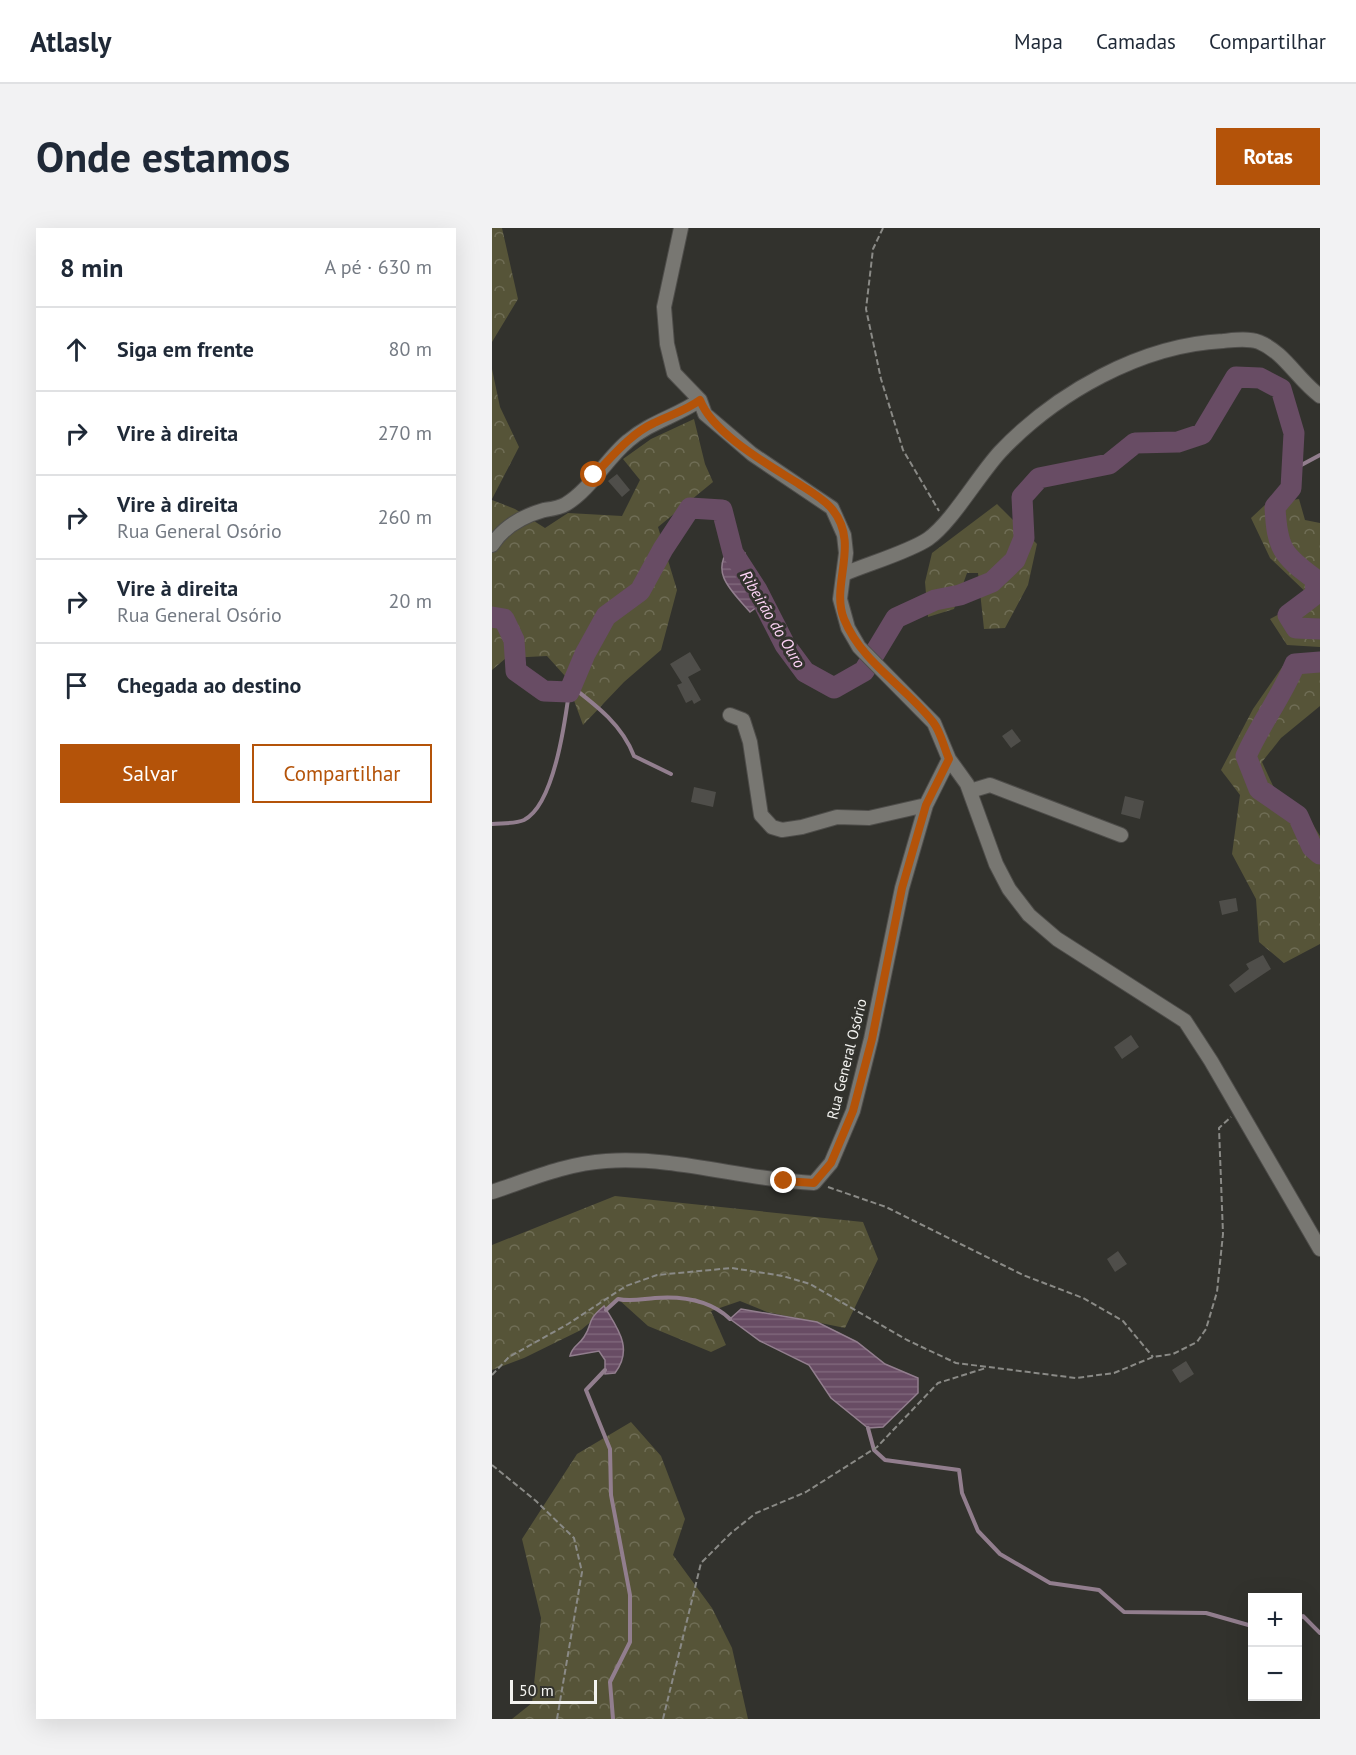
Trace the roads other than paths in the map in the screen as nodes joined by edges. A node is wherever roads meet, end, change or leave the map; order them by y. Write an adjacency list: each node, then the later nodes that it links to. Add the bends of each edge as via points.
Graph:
1 (681, 228): 3 (street, via 664,308 667,344 674,373)
2 (1320, 396): 5 (street, via 1258,342 1209,341 1167,348 1071,392 1045,411 1000,453 926,540)
3 (700, 400): 4 (street, via 627,441 565,505 527,515 500,532); 5 (street, via 705,414 752,454 832,508 844,536)
4 (492, 545)
5 (844, 574): 7 (street, via 842,614 859,647 934,723)
6 (730, 715): 9 (street, via 743,720 761,815 772,827 802,827 837,817 869,818)
7 (949, 759): 8 (street); 9 (street, Rua General Osório)
8 (970, 791): 10 (street, via 990,785); 12 (street, via 996,864 1029,915 1057,939 1185,1021)
9 (926, 805): 11 (street, Rua General Osório, via 902,888 872,1039 853,1111 831,1163 814,1183 653,1162 605,1160)
10 (1121, 835)
11 (492, 1192)
12 (1320, 1249)

